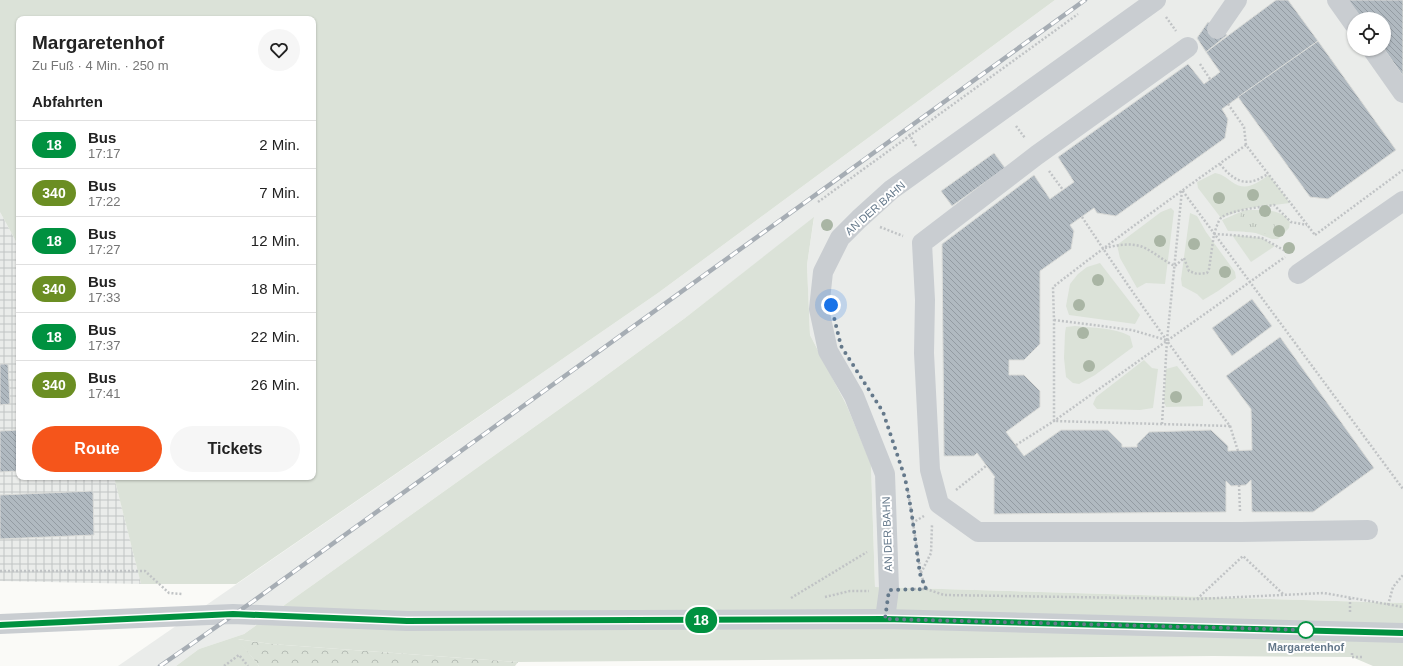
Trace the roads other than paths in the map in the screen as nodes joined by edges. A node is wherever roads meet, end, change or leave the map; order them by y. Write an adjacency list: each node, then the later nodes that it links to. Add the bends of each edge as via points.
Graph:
1 (1156, 0): 12 (street, AN DER BAHN, via 891,190 840,238 823,272 819,309 828,351 854,396 885,474 889,590)
2 (1238, 0): 5 (street)
3 (1337, 0): 4 (street)
4 (1347, 14)
5 (1217, 29)
6 (1188, 47): 11 (street, via 1037,155 922,243 930,470 940,504 978,532)
7 (1377, 56): 8 (street)
8 (1403, 93)
9 (1403, 201): 10 (street)
10 (1298, 274)
11 (1368, 530)
12 (885, 619): 13 (street, via 407,621 233,614); 14 (street)
13 (0, 624)
14 (1403, 633)

